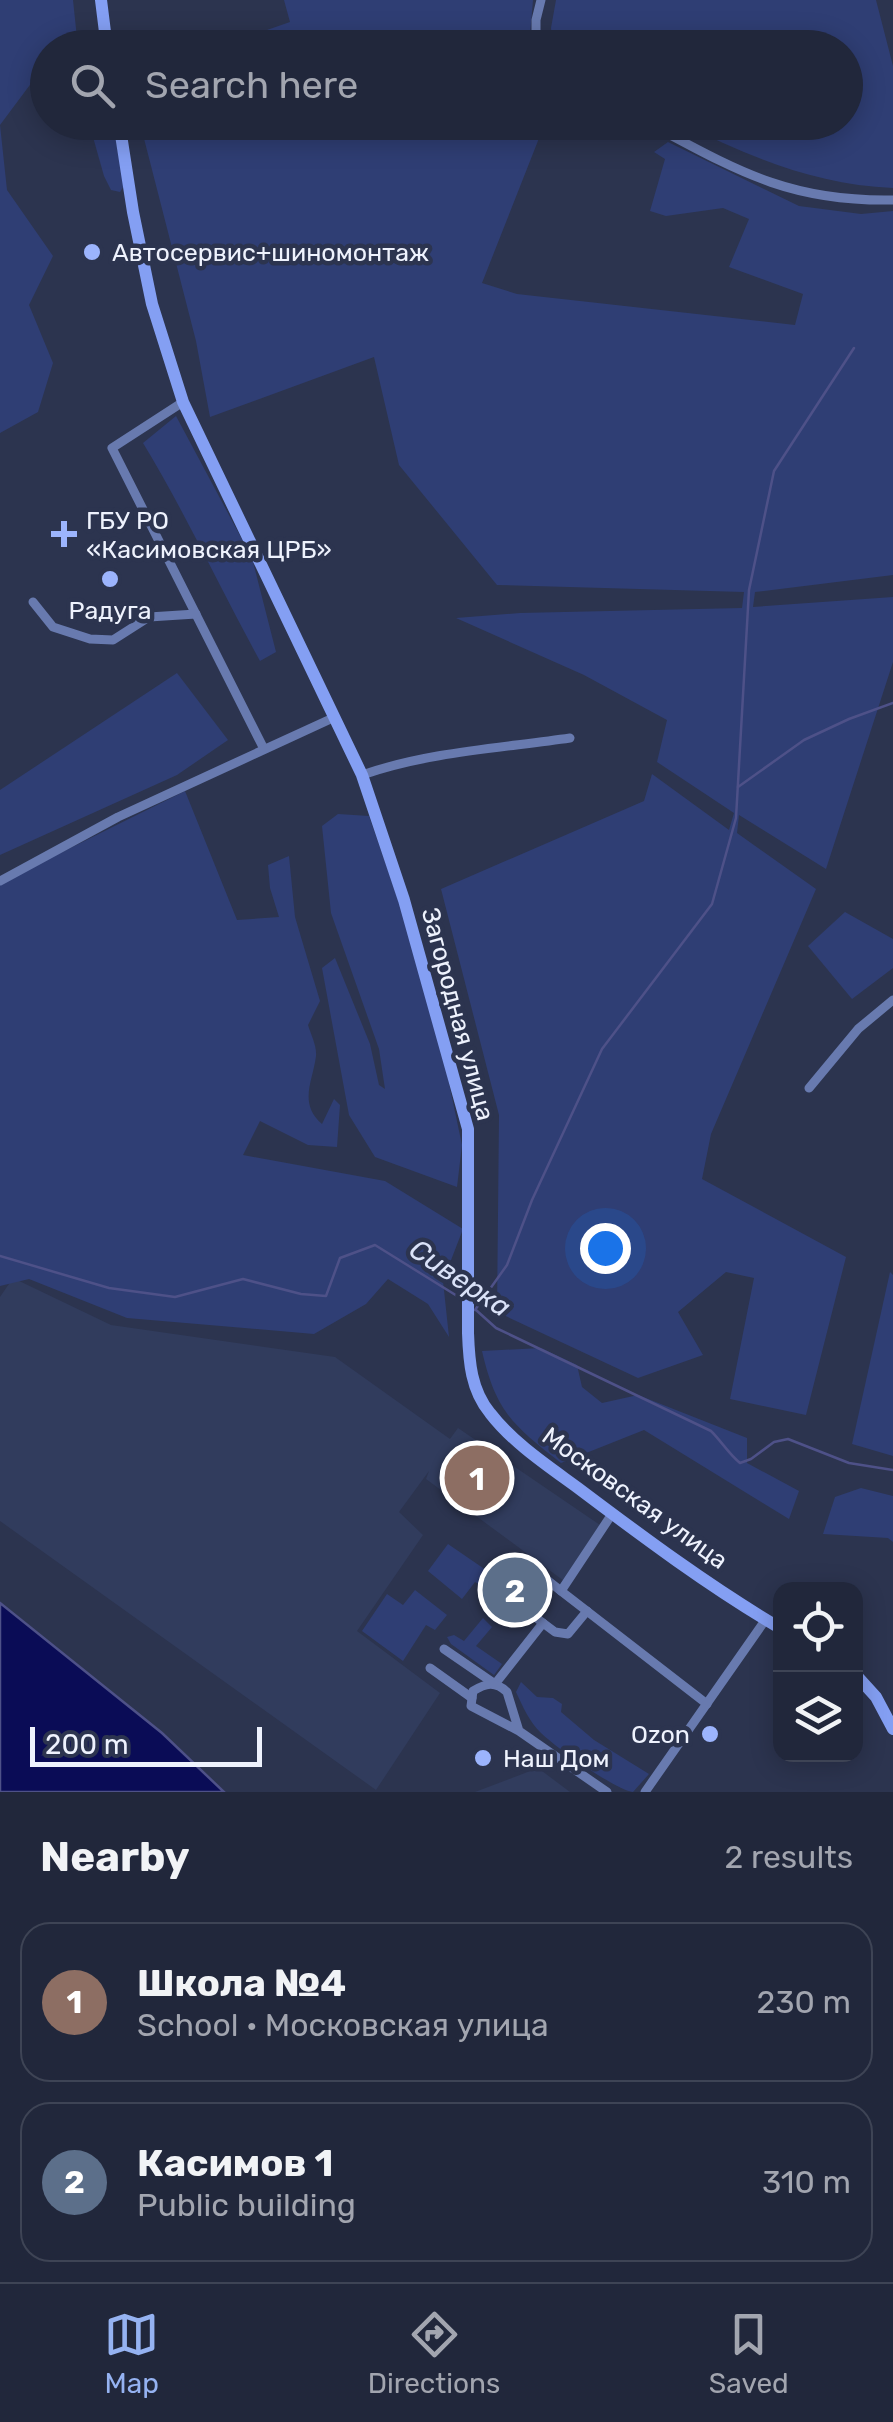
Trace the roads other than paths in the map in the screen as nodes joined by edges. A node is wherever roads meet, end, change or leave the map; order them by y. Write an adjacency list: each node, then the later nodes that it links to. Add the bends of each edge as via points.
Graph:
1 (541, 0): 2 (street)
2 (536, 30)
3 (122, 140): 6 (main road, Загородная улица, via 152,304)
4 (680, 140): 5 (street, via 786,189 847,201)
5 (893, 200)
6 (183, 402): 8 (street, via 112,448); 9 (main road, Загородная улица)
7 (33, 602): 8 (street, via 54,627 113,640 149,617)
8 (196, 614): 11 (street)
9 (335, 717): 11 (street); 12 (main road, Загородная улица)
10 (570, 738): 12 (street)
11 (264, 749): 13 (street)
12 (362, 775): 16 (main road, Загородная улица, via 468,1129 468,1334)
13 (0, 880)
14 (893, 1000): 15 (street, via 858,1029)
15 (808, 1088)
16 (476, 1391): 17 (main road, Московская улица, via 508,1433)
17 (612, 1514): 18 (street); 20 (main road, Московская улица)
18 (561, 1591): 19 (street); 21 (street, via 522,1560 499,1590)
19 (587, 1611): 21 (street, via 568,1634); 28 (street)
20 (766, 1619): 22 (main road, Московская улица); 28 (street)
21 (543, 1623): 26 (street)
22 (773, 1624)
23 (444, 1649): 26 (street)
24 (430, 1668): 27 (street)
25 (863, 1682): 29 (main road)
26 (495, 1684): 27 (street, via 473,1691); 31 (street, via 507,1692)
27 (472, 1698): 31 (street, via 471,1706)
28 (708, 1704): 32 (street)
29 (890, 1711): 30 (main road)
30 (893, 1730)
31 (518, 1731): 33 (street)
32 (647, 1791)
33 (607, 1792)

